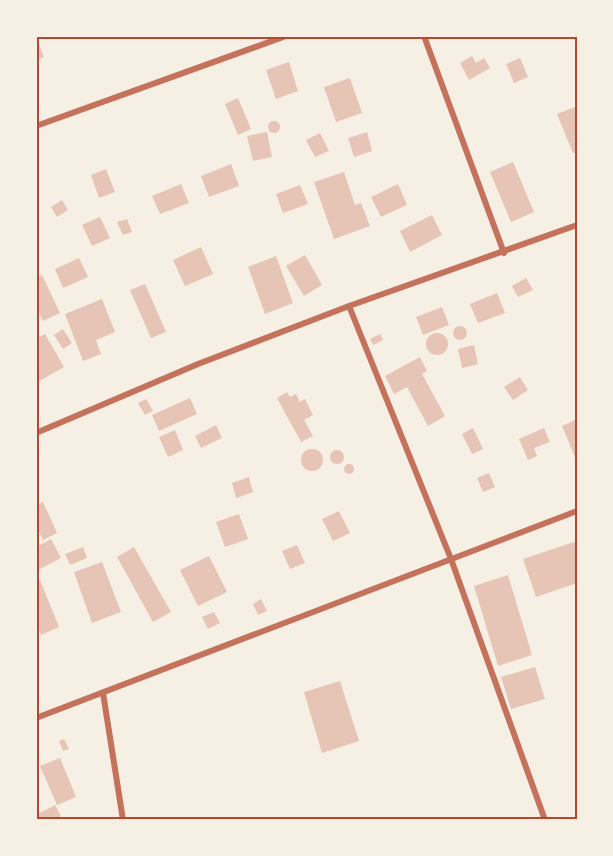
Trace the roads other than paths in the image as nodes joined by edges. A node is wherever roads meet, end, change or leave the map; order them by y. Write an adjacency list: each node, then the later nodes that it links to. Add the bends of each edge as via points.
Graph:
1 (286, 36): 3 (street)
2 (424, 36): 5 (street)
3 (36, 126)
4 (577, 225): 5 (street)
5 (504, 253): 6 (street)
6 (350, 306): 7 (street, via 198,364); 9 (street)
7 (36, 433)
8 (577, 511): 9 (street)
9 (451, 559): 10 (street); 13 (street)
10 (103, 693): 11 (street); 12 (street)
11 (36, 718)
12 (123, 820)
13 (545, 820)

